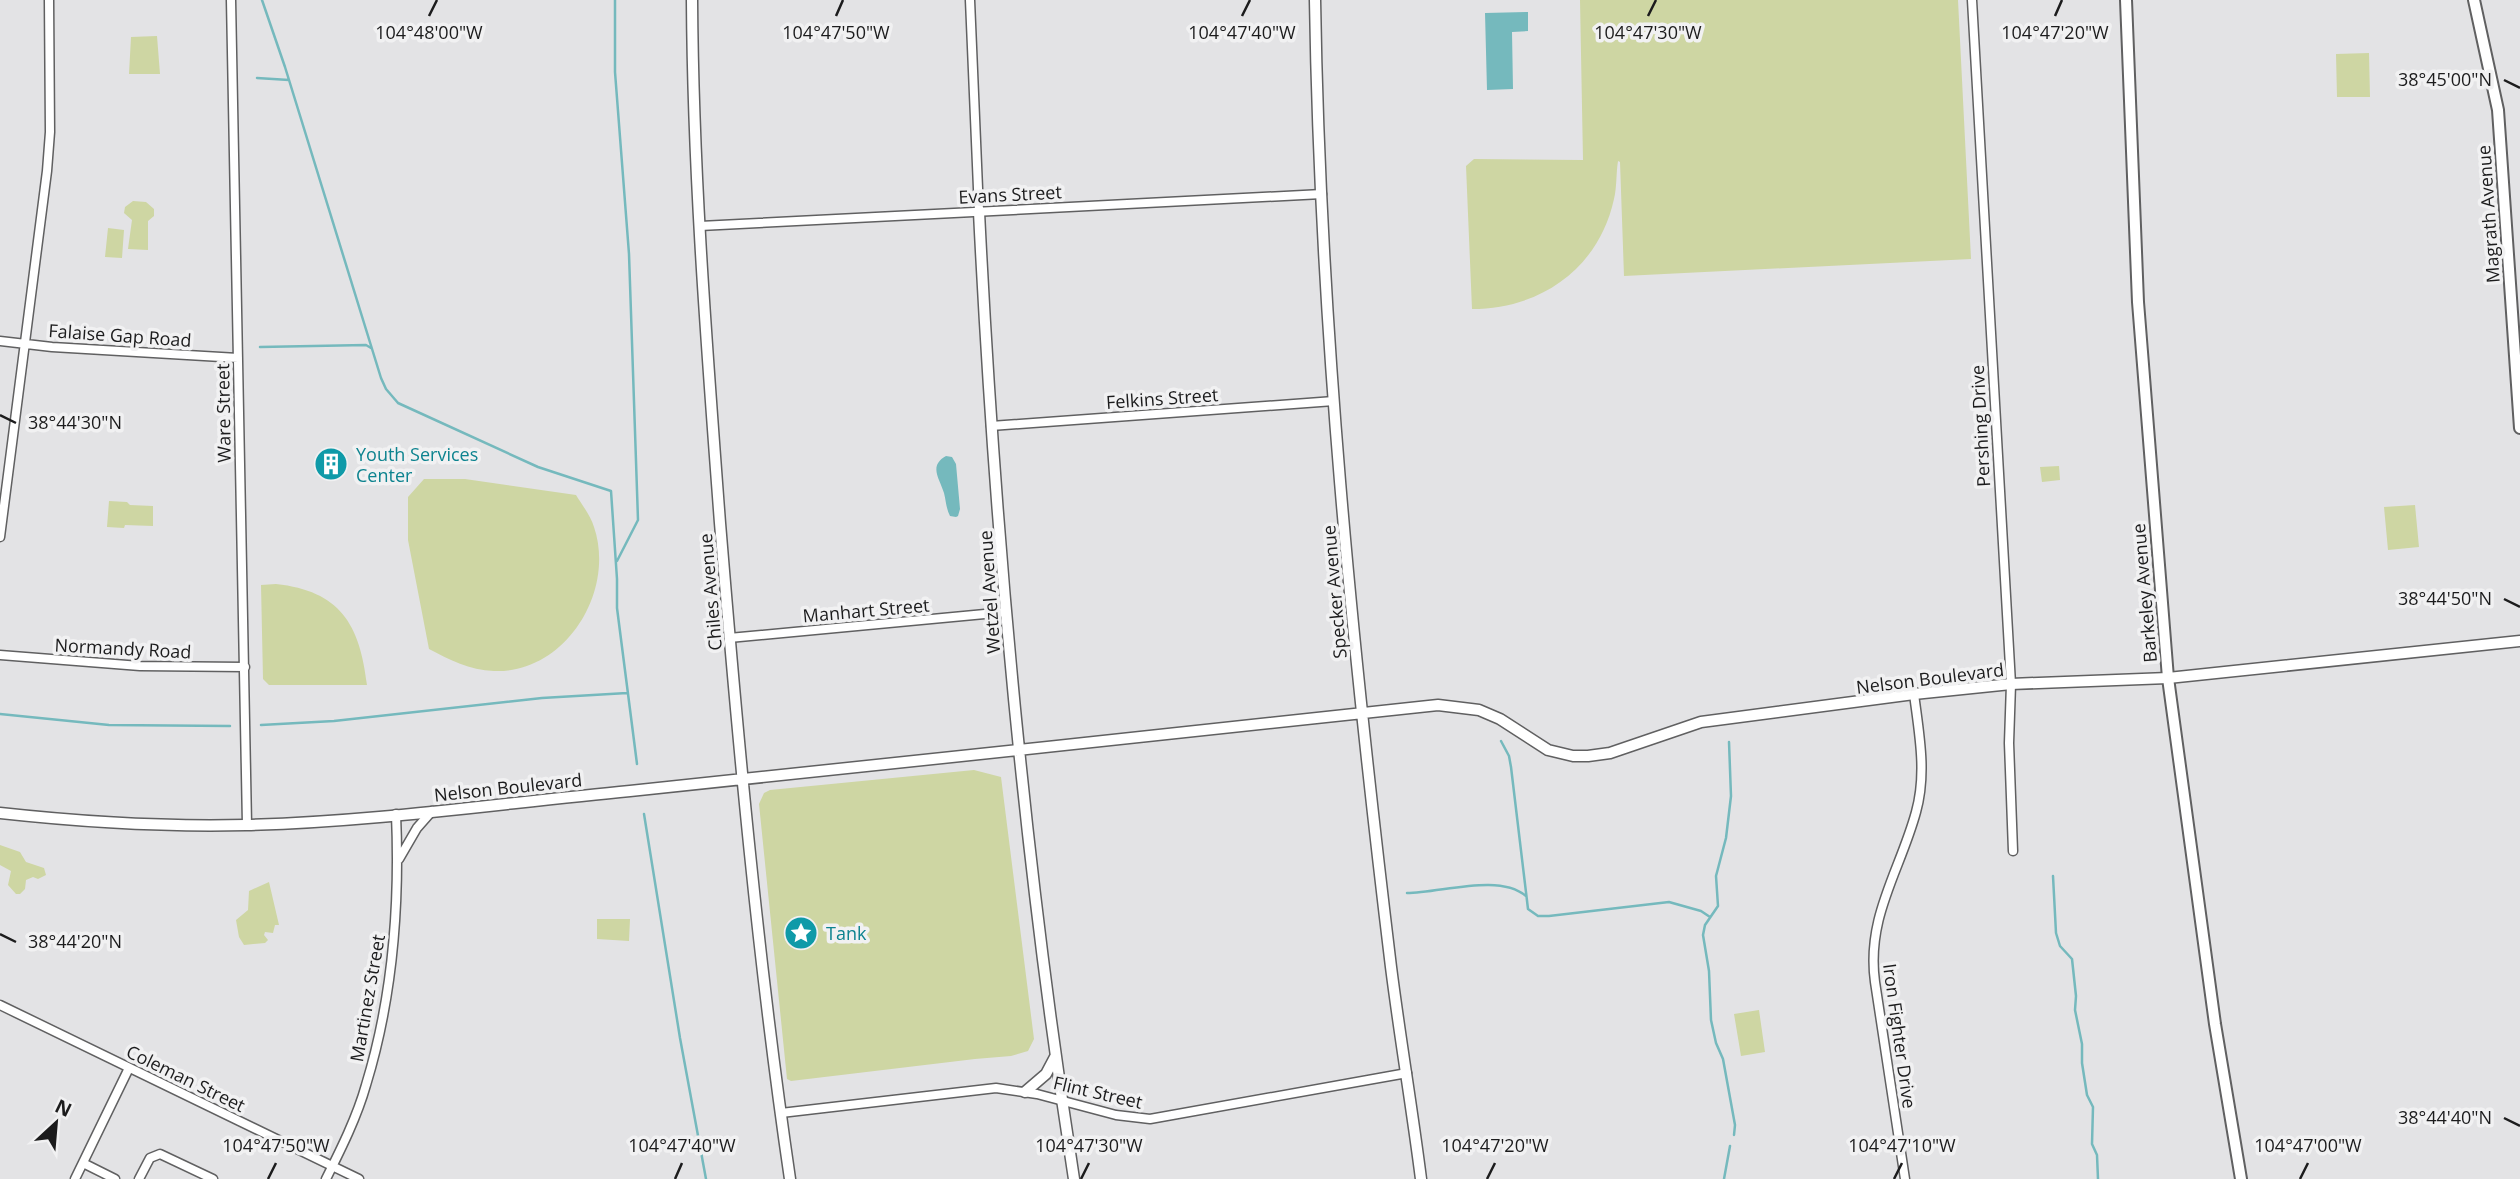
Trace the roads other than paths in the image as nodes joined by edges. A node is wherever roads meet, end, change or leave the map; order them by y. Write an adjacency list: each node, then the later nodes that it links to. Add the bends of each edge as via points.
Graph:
1 (49, 0): 13 (street, via 49,150)
2 (231, 0): 14 (street, Ware Street)
3 (692, 0): 11 (street, Chiles Avenue)
4 (970, 0): 10 (street, Wetzel Avenue)
5 (1315, 0): 9 (street, Specker Avenue)
6 (1972, 0): 25 (street, Pershing Drive)
7 (2126, 0): 24 (main road, Barkeley Avenue, via 2138,302)
8 (2474, 0): 17 (main road, Magrath Avenue, via 2498,110)
9 (1322, 194): 10 (street, Evans Street); 15 (street, Specker Avenue)
10 (979, 212): 11 (street, Evans Street); 16 (street, Wetzel Avenue)
11 (700, 226): 20 (street, Chiles Avenue)
12 (0, 341): 13 (street, Falaise Gap Road)
13 (25, 344): 14 (street, Falaise Gap Road); 18 (street)
14 (238, 358): 23 (street, Ware Street)
15 (1334, 401): 16 (street, Felkins Street); 27 (street, Specker Avenue)
16 (992, 426): 19 (street, Wetzel Avenue)
17 (2520, 428)
18 (0, 537)
19 (1006, 612): 20 (street, Manhart Street); 28 (street, Wetzel Avenue)
20 (729, 638): 29 (street, Chiles Avenue)
21 (2520, 641): 24 (street, Nelson Boulevard)
22 (0, 655): 23 (street, Normandy Road, via 140,666)
23 (245, 667): 33 (street, Ware Street)
24 (2168, 678): 25 (street, Nelson Boulevard); 55 (main road, Barkeley Avenue)
25 (2011, 684): 26 (street, Nelson Boulevard); 34 (street, Pershing Drive)
26 (1914, 694): 27 (street, Nelson Boulevard, via 1701,722 1588,756 1548,750 1500,719 1469,708 1438,705); 54 (street, Iron Fighter Drive, via 1922,761 1919,803 1877,919 1872,951)
27 (1362, 715): 28 (street, Nelson Boulevard); 39 (street, Specker Avenue)
28 (1019, 751): 29 (street, Nelson Boulevard); 37 (street, Wetzel Avenue)
29 (741, 779): 30 (street, Nelson Boulevard); 42 (street, Chiles Avenue)
30 (432, 811): 32 (street, Nelson Boulevard); 35 (street)
31 (0, 813): 33 (street, Nelson Boulevard, via 107,822)
32 (396, 814): 33 (street, Nelson Boulevard); 35 (street, Martinez Street)
33 (247, 825)
34 (2013, 851)
35 (398, 862): 44 (street, Martinez Street, via 395,938 382,1020 366,1087)
36 (0, 1005): 38 (street, Coleman Street)
37 (1055, 1056): 40 (street, via 1046,1074); 41 (street, Wetzel Avenue)
38 (129, 1068): 43 (street); 44 (street, Coleman Street)
39 (1406, 1073): 41 (street, Flint Street, via 1150,1119); 53 (street, Specker Avenue)
40 (1025, 1092): 41 (street, Flint Street); 42 (street, Flint Street, via 972,1089)
41 (1062, 1101): 52 (street, Wetzel Avenue)
42 (781, 1114): 51 (street, Chiles Avenue)
43 (83, 1163): 45 (street); 46 (street)
44 (333, 1166): 49 (street, Martinez Street); 50 (street, Coleman Street)
45 (75, 1179)
46 (115, 1179)
47 (139, 1179): 48 (street, via 150,1158 160,1154)
48 (214, 1179)
49 (326, 1179)
50 (359, 1179)
51 (790, 1179)
52 (1074, 1179)
53 (1421, 1179)
54 (1905, 1179)
55 (2241, 1179)

